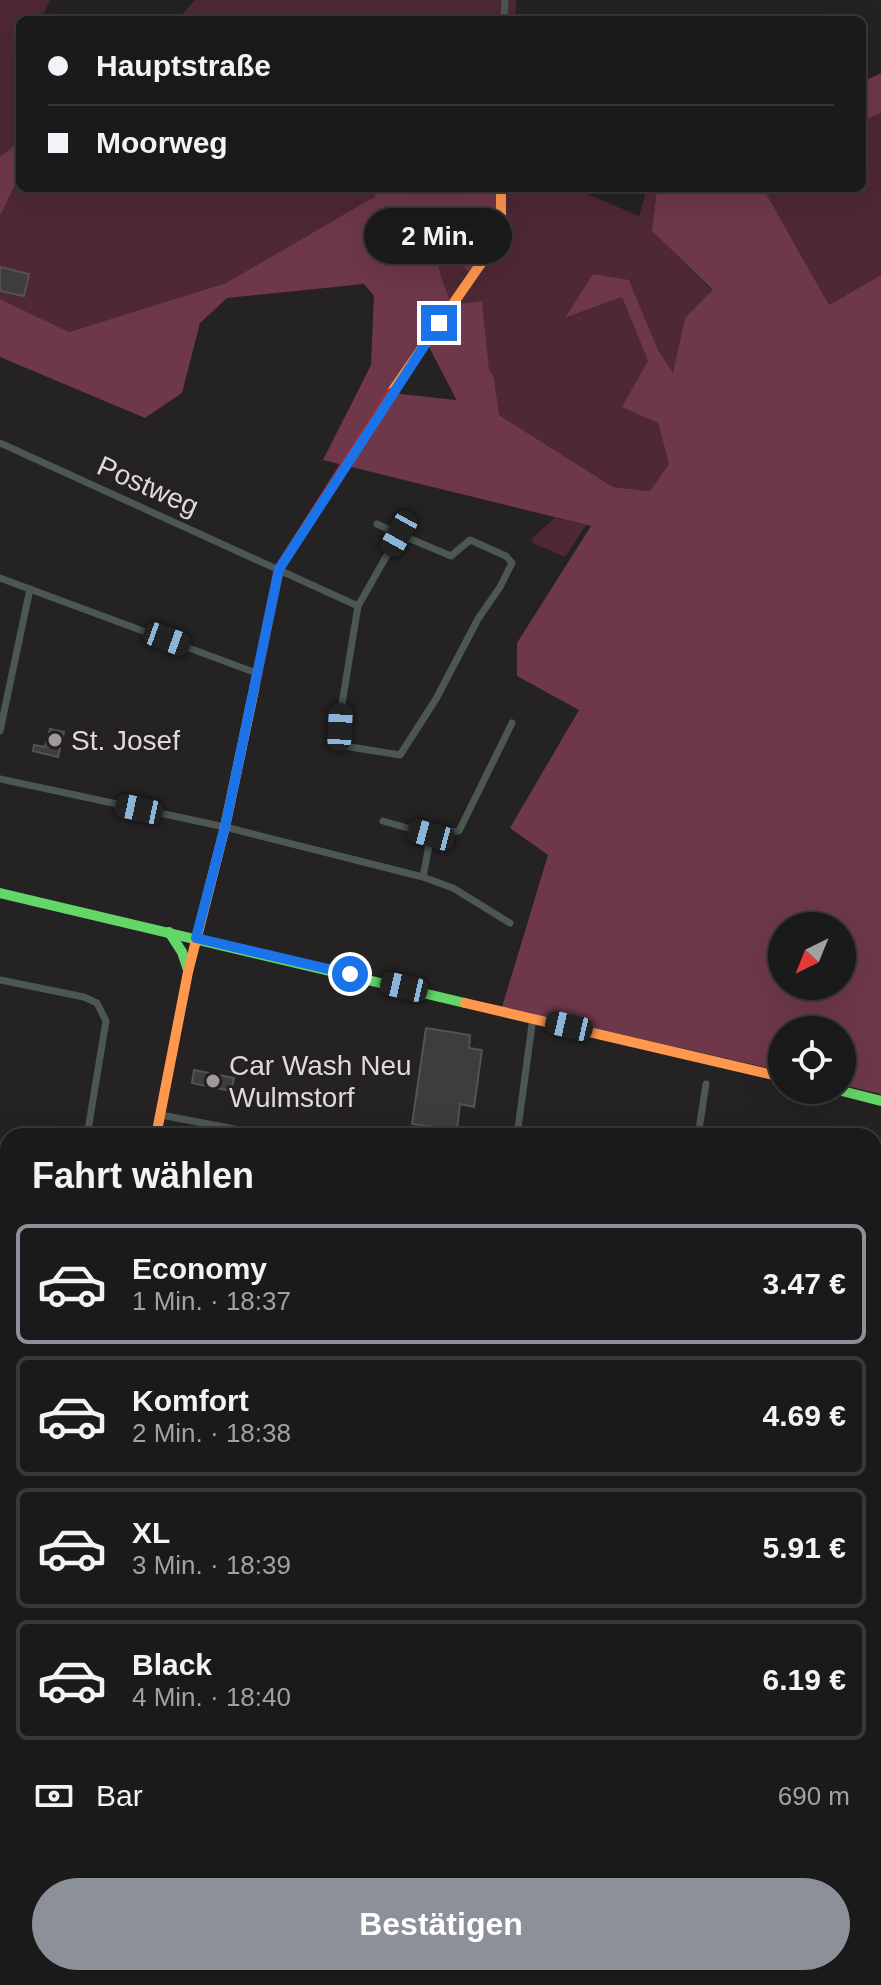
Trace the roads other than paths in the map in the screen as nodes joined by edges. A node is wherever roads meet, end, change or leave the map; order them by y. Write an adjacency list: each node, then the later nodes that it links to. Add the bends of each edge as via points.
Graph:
1 (501, 192): 5 (street, via 501,219 491,249)
2 (0, 443): 5 (street, Postweg)
3 (377, 524): 4 (street)
4 (399, 534): 8 (street); 13 (street, via 451,556 470,540 512,563 400,755)
5 (279, 569): 8 (street, Postweg); 9 (street)
6 (0, 578): 7 (street)
7 (30, 589): 9 (street); 10 (street)
8 (358, 606): 13 (street)
9 (259, 674): 17 (street)
10 (3, 699): 12 (street)
11 (512, 723): 18 (street, via 459,831)
12 (0, 731)
13 (338, 745): 14 (street)
14 (337, 757)
15 (0, 779): 17 (street)
16 (383, 821): 18 (street)
17 (225, 827): 19 (street); 23 (street)
18 (431, 835): 19 (street)
19 (423, 877): 21 (street, via 453,888)
20 (0, 893): 22 (street)
21 (510, 923)
22 (169, 932): 23 (street); 24 (street)
23 (196, 938): 24 (street); 26 (street)
24 (188, 972): 31 (street)
25 (0, 980): 32 (street, via 97,1003 106,1021)
26 (533, 1017): 27 (street); 35 (street)
27 (768, 1074)
28 (706, 1084): 36 (street)
29 (856, 1095): 30 (street)
30 (881, 1101)
31 (161, 1115): 33 (street); 34 (street)
32 (88, 1128)
33 (158, 1128)
34 (229, 1128)
35 (518, 1128)
36 (699, 1128)

